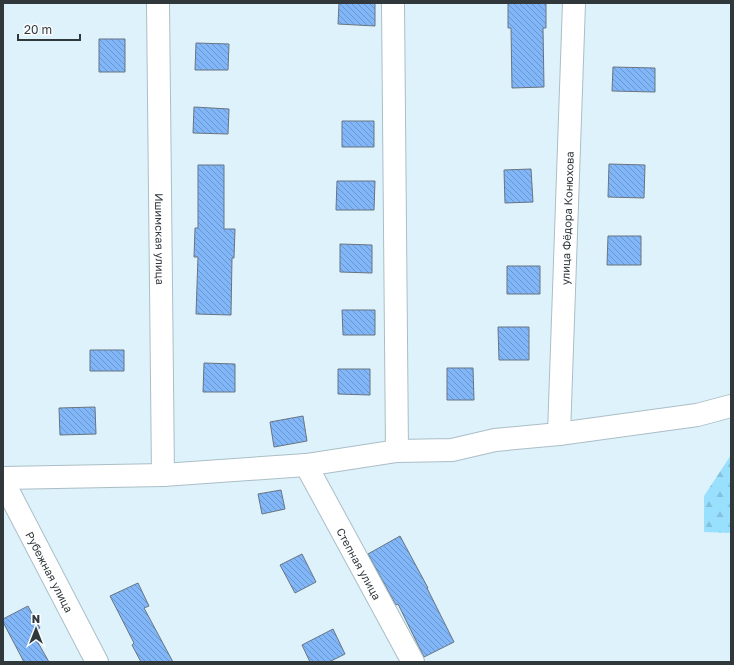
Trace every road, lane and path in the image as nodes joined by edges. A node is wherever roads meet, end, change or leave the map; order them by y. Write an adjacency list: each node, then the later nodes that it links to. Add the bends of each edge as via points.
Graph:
1 (158, 3): 8 (street, Ишимская улица)
2 (393, 3): 6 (street)
3 (574, 3): 5 (street, улица Фёдора Конюхова)
4 (731, 406): 5 (street, via 697,416)
5 (560, 434): 6 (street, via 495,440 452,450)
6 (396, 451): 7 (street)
7 (306, 465): 8 (street); 11 (street, Степная улица)
8 (163, 475): 9 (street)
9 (3, 479): 10 (street, Рубежная улица)
10 (97, 662)
11 (413, 662)

